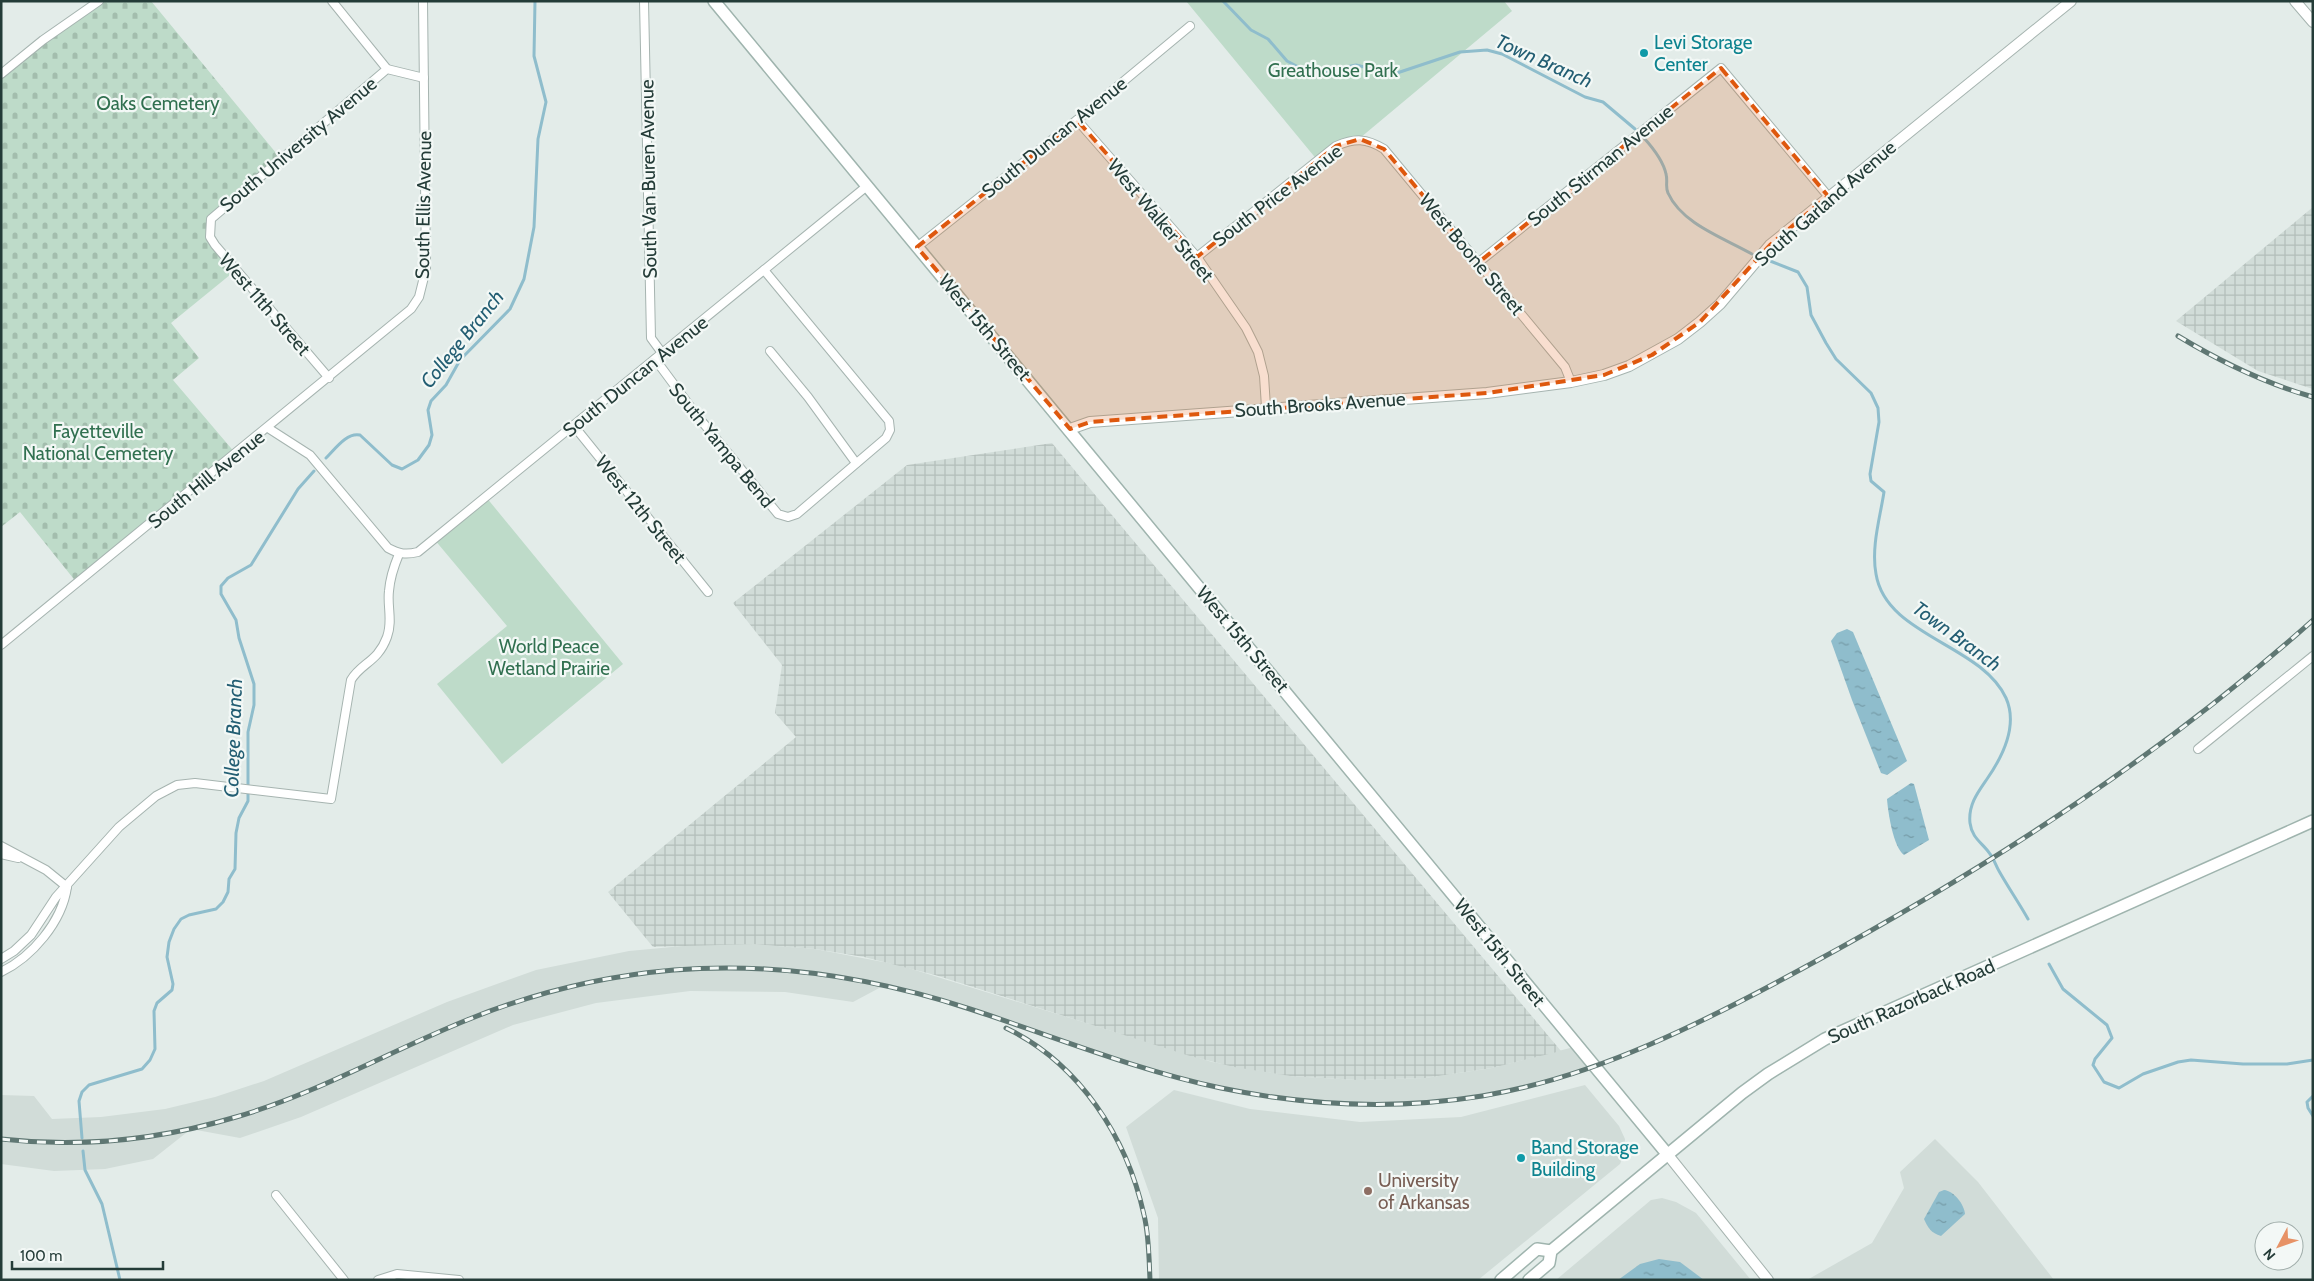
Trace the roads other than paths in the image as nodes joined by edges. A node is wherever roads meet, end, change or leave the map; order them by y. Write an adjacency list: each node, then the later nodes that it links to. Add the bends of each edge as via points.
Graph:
1 (99, 1): 11 (street)
2 (332, 1): 10 (street)
3 (423, 1): 12 (street, South Ellis Avenue)
4 (644, 1): 23 (street, South Van Buren Avenue, via 651,338)
5 (714, 1): 15 (main road, West 15th Street)
6 (2071, 1): 16 (street, South Garland Avenue)
7 (2295, 1): 8 (street)
8 (2313, 22)
9 (1190, 26): 13 (street, South Duncan Avenue)
10 (387, 69): 12 (street, South University Avenue); 17 (street, South University Avenue, via 216,213)
11 (1, 74)
12 (424, 78): 25 (street, South Ellis Avenue, via 424,282 411,309)
13 (1077, 120): 18 (street, South Duncan Avenue); 19 (street, West Walker Street)
14 (1360, 139): 19 (street, South Price Avenue, via 1336,146); 20 (street, West Boone Street, via 1372,141 1384,149)
15 (867, 186): 18 (main road, West 15th Street); 21 (street, South Duncan Avenue)
16 (1828, 196): 20 (street, South Stirman Avenue, via 1721,68); 26 (street, South Garland Avenue, via 1770,245 1720,304 1678,339 1629,366)
17 (209, 227): 25 (street, West 11th Street, via 214,245)
18 (917, 247): 30 (main road, West 15th Street)
19 (1197, 256): 27 (street, West Walker Street, via 1246,328 1258,352 1264,376)
20 (1479, 262): 26 (street, West Boone Street, via 1565,366)
21 (764, 270): 23 (street, South Duncan Avenue); 31 (street, South Yampa Bend, via 889,420 890,430 886,438)
22 (770, 351): 31 (street)
23 (662, 353): 24 (street, South Duncan Avenue)
24 (655, 359): 28 (street, South Duncan Avenue); 31 (street, South Yampa Bend, via 778,514 788,517 797,514)
25 (329, 378): 29 (street, South Ellis Avenue)
26 (1570, 382): 27 (street, South Brooks Avenue, via 1487,393)
27 (1266, 408): 30 (street, South Brooks Avenue, via 1090,422)
28 (574, 426): 32 (street, South Duncan Avenue, via 418,552); 33 (street, West 12th Street)
29 (268, 428): 32 (street, South Hill Avenue, via 310,455 388,548); 34 (street, South Hill Avenue)
30 (1070, 429): 44 (main road, West 15th Street)
31 (856, 462)
32 (399, 554): 41 (street, via 388,592 388,635 380,652 351,680 331,799 229,787 177,785 156,796 119,827)
33 (708, 592)
34 (1, 645)
35 (2313, 656): 36 (street)
36 (2198, 749)
37 (2313, 821): 44 (main road, South Razorback Road, via 1825,1039 1768,1074)
38 (1, 846): 40 (street)
39 (1, 854): 40 (street)
40 (22, 857): 41 (street)
41 (67, 887): 42 (street, via 56,897 27,939); 43 (street, via 54,920 38,943 22,960)
42 (1, 959)
43 (1, 972)
44 (1668, 1155): 46 (main road, South Razorback Road); 52 (street, West 15th Street)
45 (276, 1195): 47 (street)
46 (1551, 1251): 50 (main road, South Razorback Road, via 1537,1249); 51 (main road, South Razorback Road, via 1549,1263)
47 (344, 1280)
48 (378, 1280): 49 (street, via 397,1274)
49 (459, 1280)
50 (1501, 1280)
51 (1529, 1280)
52 (1768, 1280)

